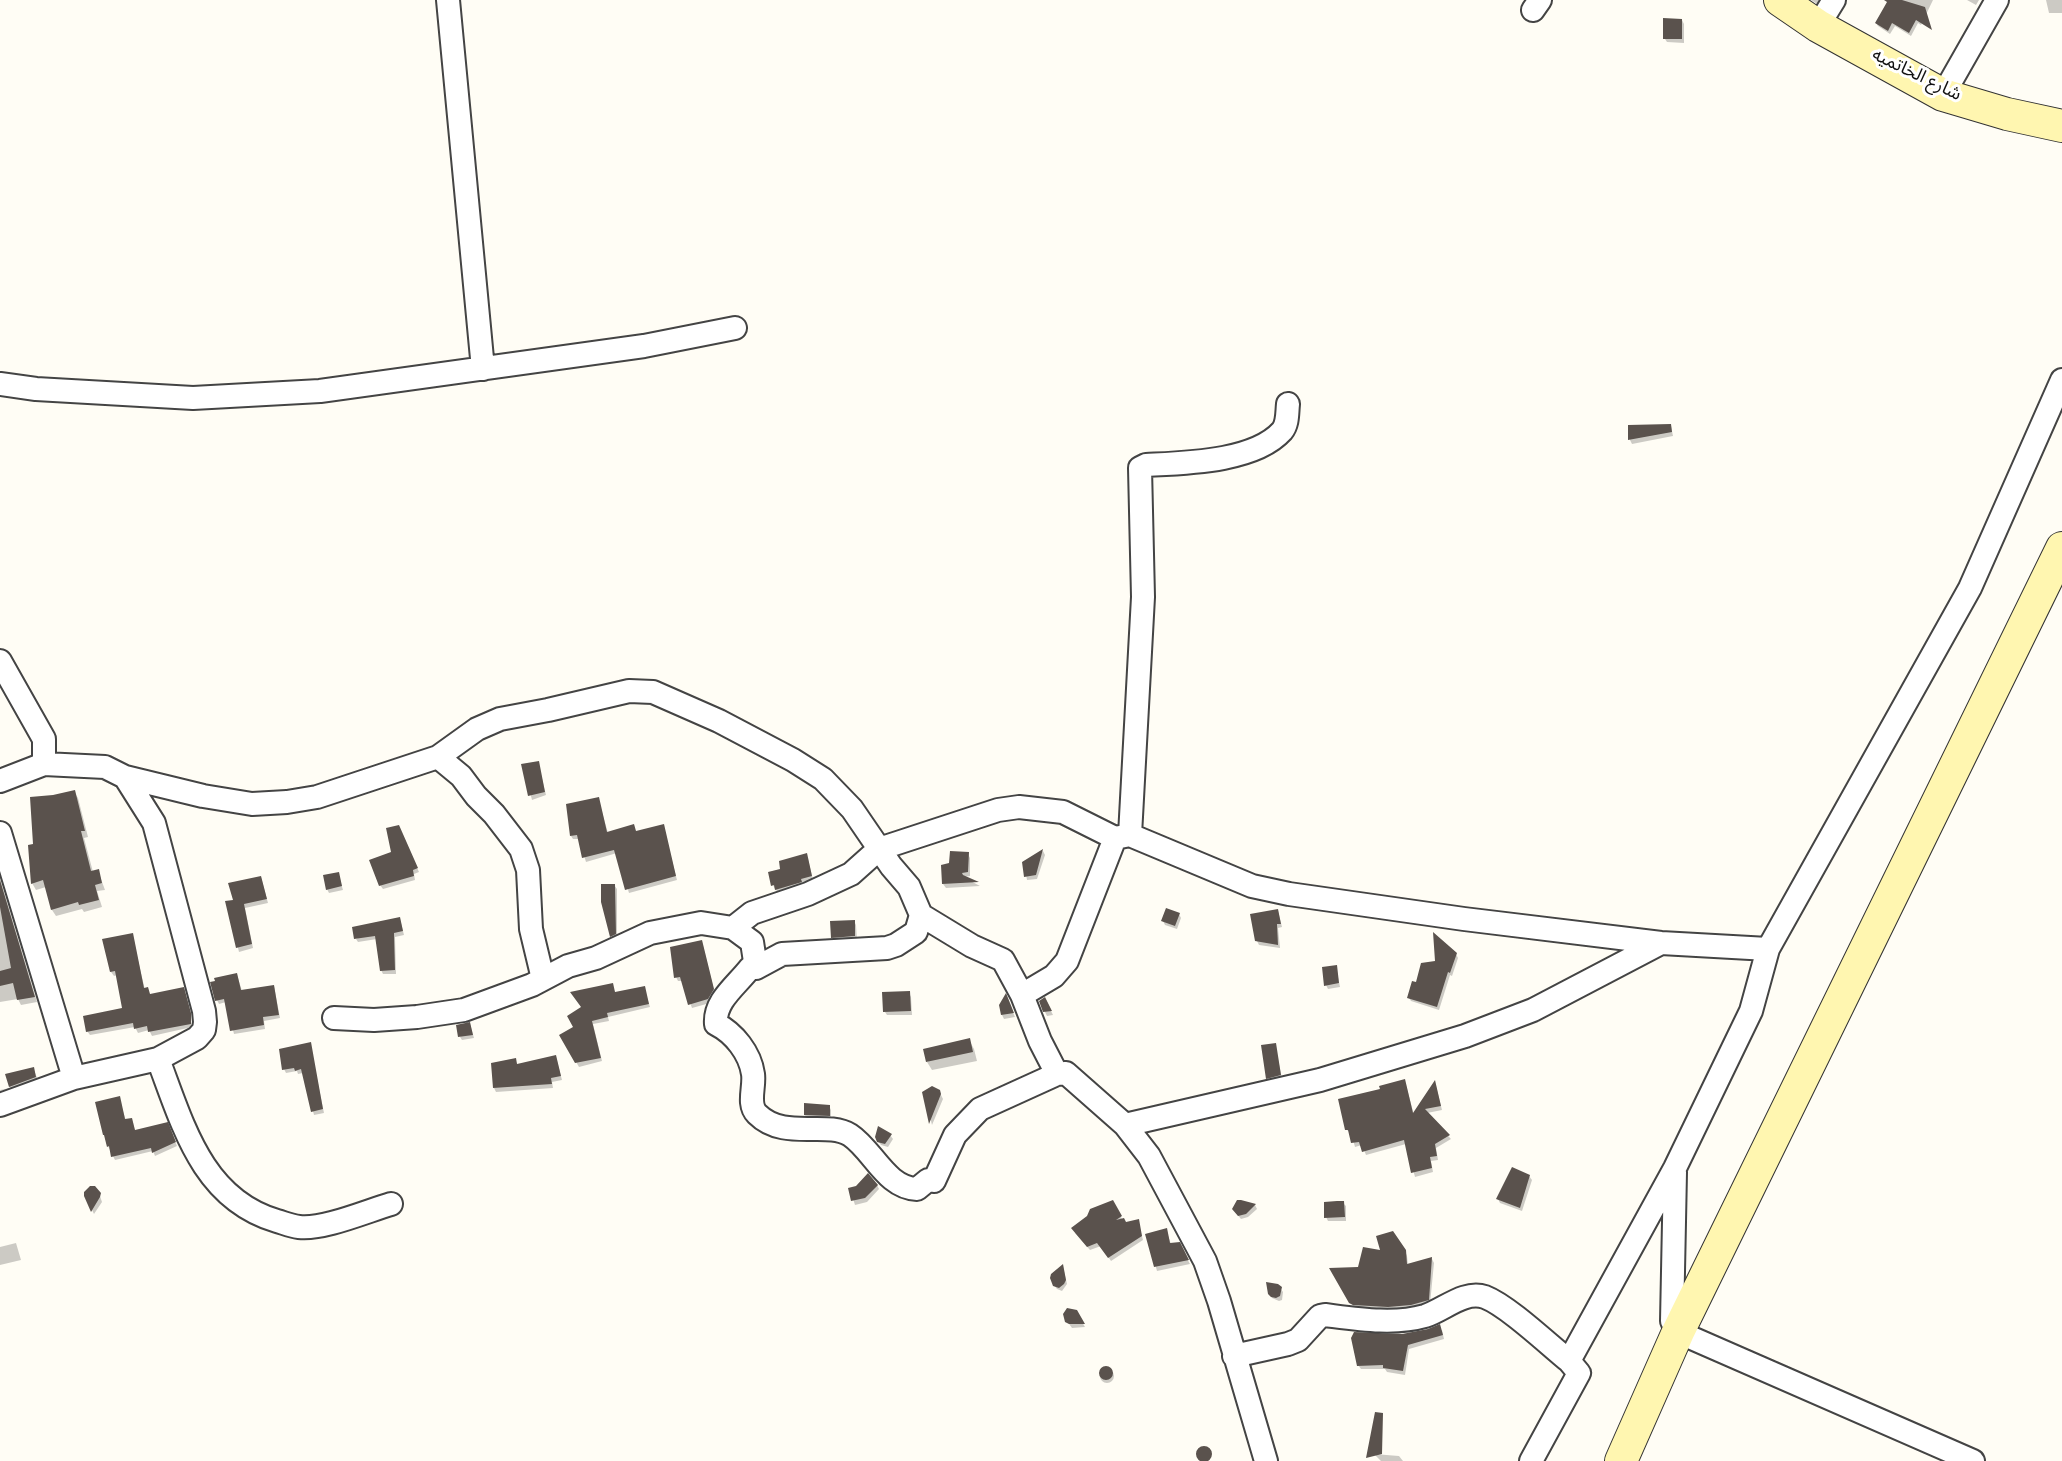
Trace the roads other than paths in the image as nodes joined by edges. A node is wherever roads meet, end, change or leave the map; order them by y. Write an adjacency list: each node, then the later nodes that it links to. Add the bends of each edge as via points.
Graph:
1 (448, 0): 8 (street)
2 (1780, 0): 4 (street, شارع الخاتميه)
3 (1997, 0): 5 (street)
4 (1826, 13): 5 (street, شارع الخاتميه)
5 (1943, 95): 6 (street, شارع الخاتميه)
6 (2062, 126)
7 (735, 328): 8 (street, via 644,346)
8 (483, 369): 10 (street, via 321,391 193,398)
9 (2062, 380): 24 (street, via 1971,588)
10 (0, 384)
11 (1287, 404): 19 (street, via 1284,430 1261,447 1203,461 1140,468 1143,597)
12 (2062, 548): 36 (street)
13 (0, 661): 15 (street, via 44,739)
14 (438, 756): 16 (street, via 316,798 287,802 252,804); 20 (street, via 477,729 500,719 629,691 653,692 719,721 823,779 852,809); 26 (street, via 461,776 521,849 528,870 531,929)
15 (44, 764): 16 (street, via 105,767); 17 (street)
16 (125, 777): 29 (street, via 154,823 205,1022 197,1038)
17 (0, 781)
18 (0, 834): 31 (street)
19 (1122, 836): 20 (street, via 1063,812 1019,807 998,810); 23 (street, via 1252,885 1289,894); 27 (street, via 1067,961 1054,976)
20 (879, 849): 21 (street, via 909,887); 22 (street, via 851,874 752,913)
21 (921, 915): 25 (street, via 916,932 896,945 782,954); 27 (street, via 1003,960)
22 (733, 928): 25 (street, via 752,942); 26 (street, via 701,923 666,929)
23 (1661, 943): 24 (street); 33 (street, via 1533,1010 1466,1036 1320,1080)
24 (1768, 949): 34 (street, via 1751,1011)
25 (756, 968): 30 (street, via 750,968 715,1012 716,1024 729,1032 748,1057 755,1112 767,1122 789,1129 848,1134 891,1177 909,1189 934,1181 955,1135 980,1109)
26 (543, 979): 28 (street, via 464,1010 374,1020)
27 (1022, 994): 30 (street)
28 (334, 1018)
29 (158, 1059): 31 (street); 35 (street, via 193,1148 227,1194 256,1215 299,1227 321,1226)
30 (1057, 1074): 33 (street, via 1066,1072)
31 (74, 1078): 32 (street)
32 (0, 1106)
33 (1125, 1125): 37 (street, via 1149,1156 1205,1261)
34 (1675, 1168): 36 (street, via 1672,1321); 38 (street)
35 (391, 1204)
36 (1678, 1332): 41 (street); 42 (street)
37 (1234, 1356): 38 (street, via 1298,1340 1320,1316 1355,1320 1414,1318 1475,1295 1509,1312); 39 (street)
38 (1569, 1361): 40 (street, via 1579,1373)
39 (1266, 1461)
40 (1531, 1461)
41 (1621, 1461)
42 (1973, 1461)

